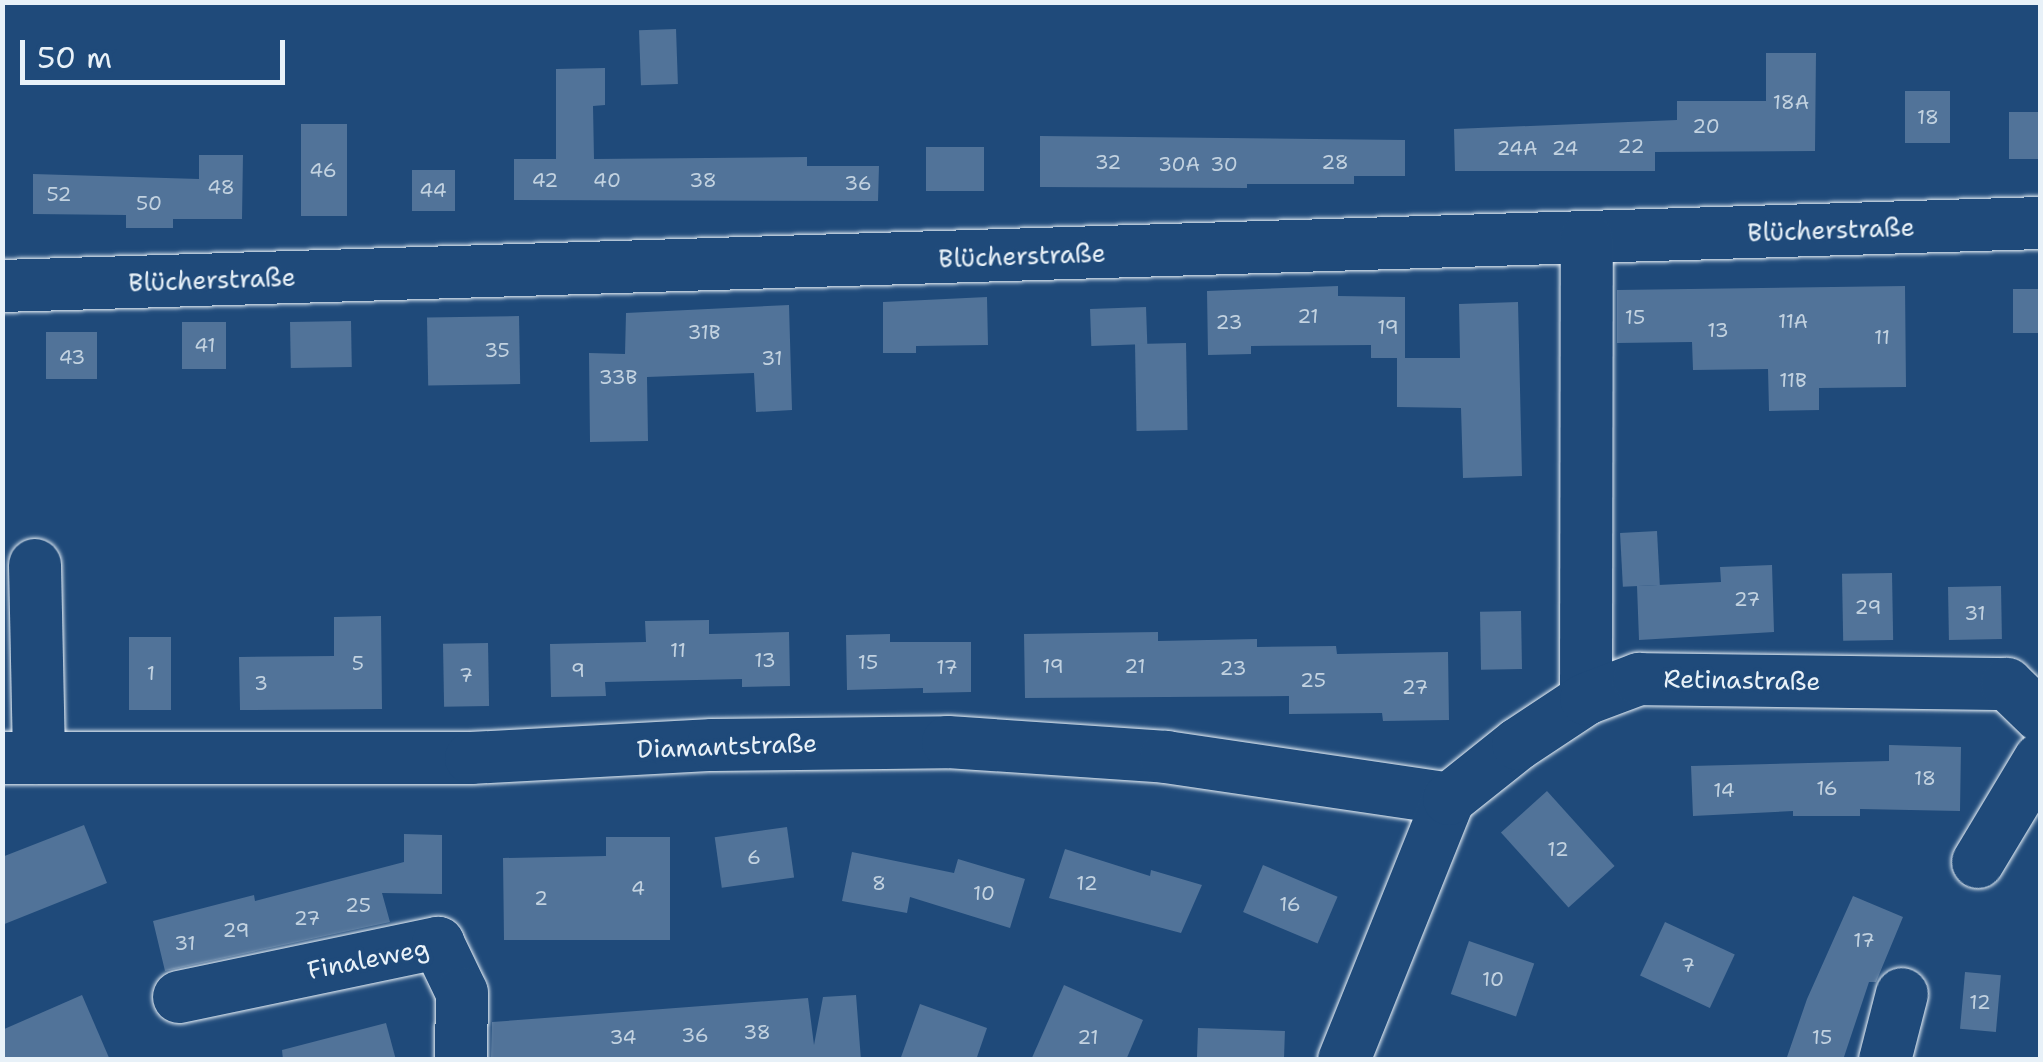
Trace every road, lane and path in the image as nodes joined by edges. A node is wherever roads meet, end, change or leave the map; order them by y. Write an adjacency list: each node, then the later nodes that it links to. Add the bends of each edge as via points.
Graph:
1 (2040, 223): 2 (street, Blücherstraße)
2 (1587, 240): 3 (street, Blücherstraße); 5 (street)
3 (2, 286)
4 (34, 564): 7 (street)
5 (1586, 699): 6 (street, Retinastraße, via 1639,679 2008,684); 9 (street, Retinastraße)
6 (2040, 716)
7 (21, 758): 9 (street, Diamantstraße, via 471,758 948,742 1166,757)
8 (2040, 760): 10 (street)
9 (1449, 799): 14 (street, Retinastraße)
10 (1978, 862)
11 (1902, 994): 15 (street)
12 (179, 997): 13 (street, Finaleweg, via 438,943 462,993)
13 (461, 1060)
14 (1344, 1060)
15 (1885, 1060)

